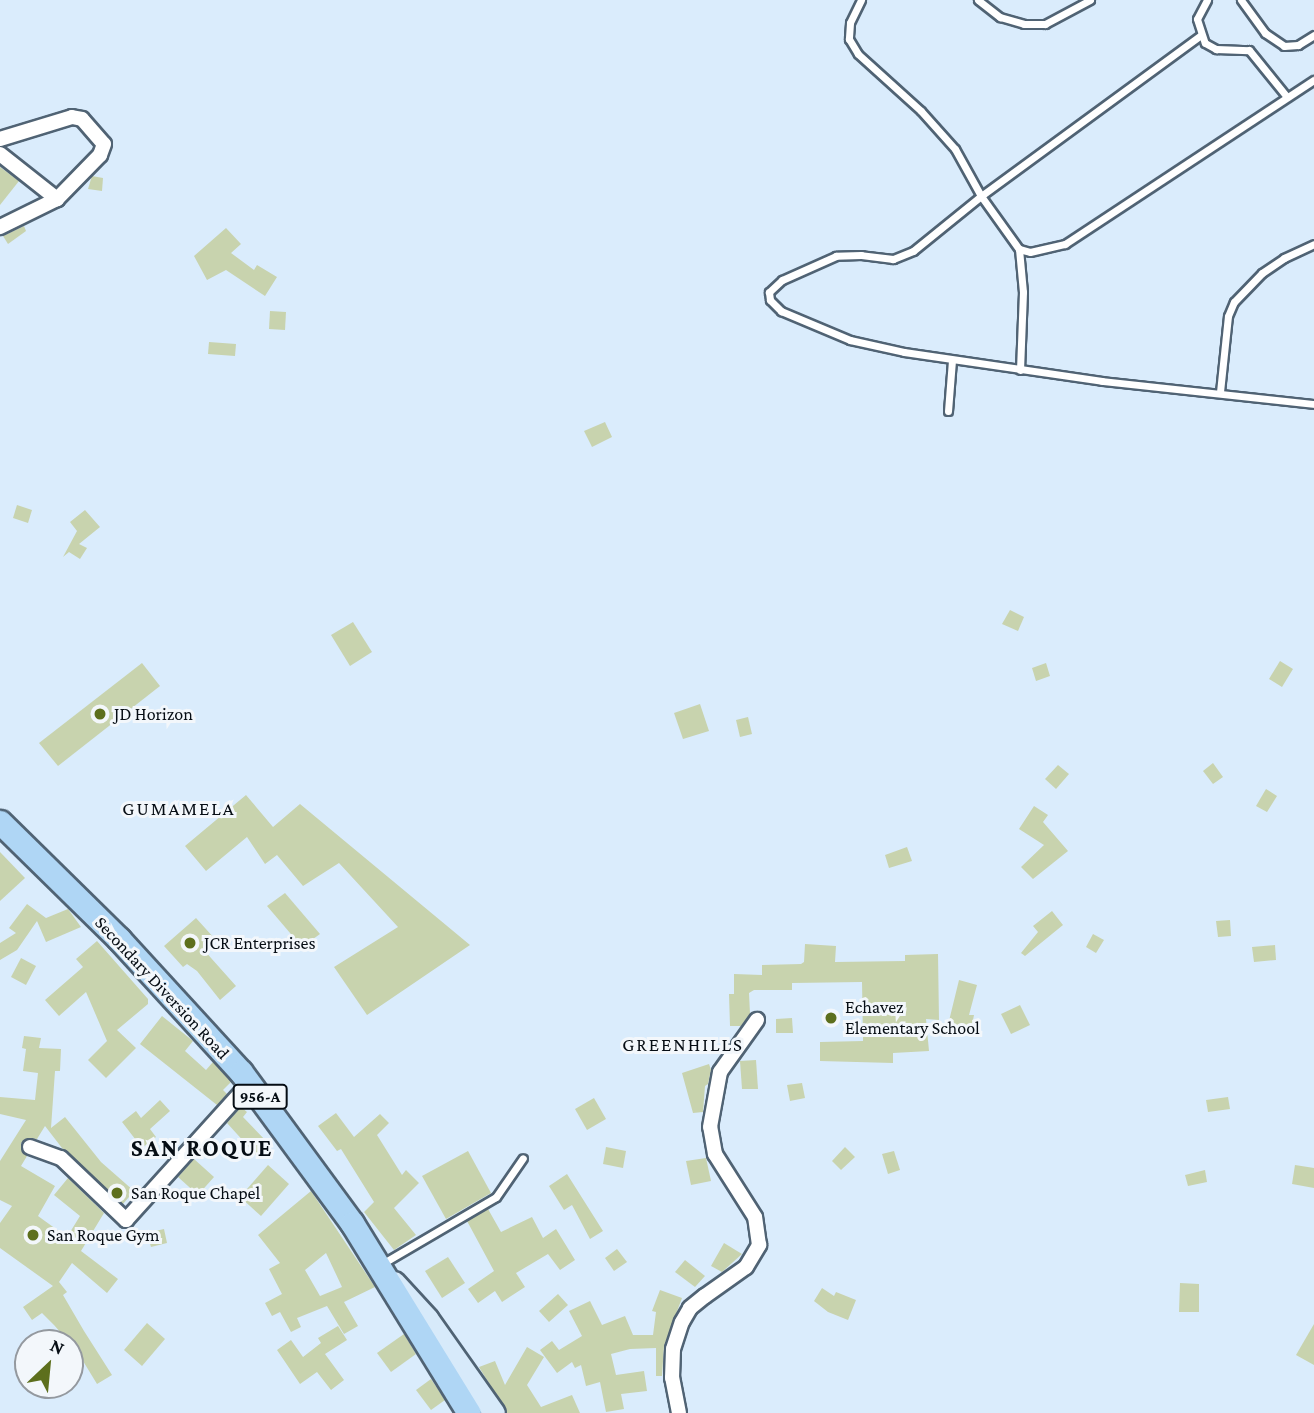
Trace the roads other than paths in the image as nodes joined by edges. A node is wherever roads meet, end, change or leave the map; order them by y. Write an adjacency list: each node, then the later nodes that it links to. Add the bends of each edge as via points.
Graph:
1 (861, 0): 12 (lane, via 849,23 849,39 858,54 956,149)
2 (978, 0): 3 (lane, via 1000,17 1045,24)
3 (1090, 0)
4 (1207, 0): 6 (lane, via 1198,14)
5 (1241, 0): 7 (lane, via 1270,38 1284,46 1298,45)
6 (1201, 35): 9 (lane, via 1216,50 1249,50); 12 (lane)
7 (1314, 35)
8 (1314, 80): 9 (lane)
9 (1287, 97): 16 (lane, via 1065,244 1030,252)
10 (0, 139): 13 (street, via 72,117 82,118 103,140 100,155)
11 (0, 154): 13 (street)
12 (981, 195): 16 (lane); 17 (lane, via 902,256 836,256 782,280 769,292 773,306 781,311 850,340)
13 (57, 199): 14 (street)
14 (0, 226)
15 (1314, 244): 19 (lane, via 1262,273 1234,302 1228,316)
16 (1019, 249): 18 (lane, via 1023,292)
17 (952, 360): 18 (lane); 21 (lane)
18 (1020, 370): 19 (lane)
19 (1220, 392): 20 (lane)
20 (1314, 404)
21 (948, 411)
22 (0, 822): 24 (main road, Secondary Diversion Road / 956-A, via 119,939)
23 (757, 1020): 30 (street, via 720,1072 710,1127 715,1154 755,1217 759,1245 746,1267 690,1308 682,1322 673,1349 672,1378)
24 (249, 1084): 25 (street, via 125,1220 61,1158); 27 (main road, Secondary Diversion Road / 956-A)
25 (30, 1147)
26 (523, 1158): 27 (lane, via 496,1196)
27 (382, 1270): 28 (main road, Secondary Diversion Road / 956-A); 29 (street, via 415,1302)
28 (469, 1413)
29 (494, 1413)
30 (680, 1413)

